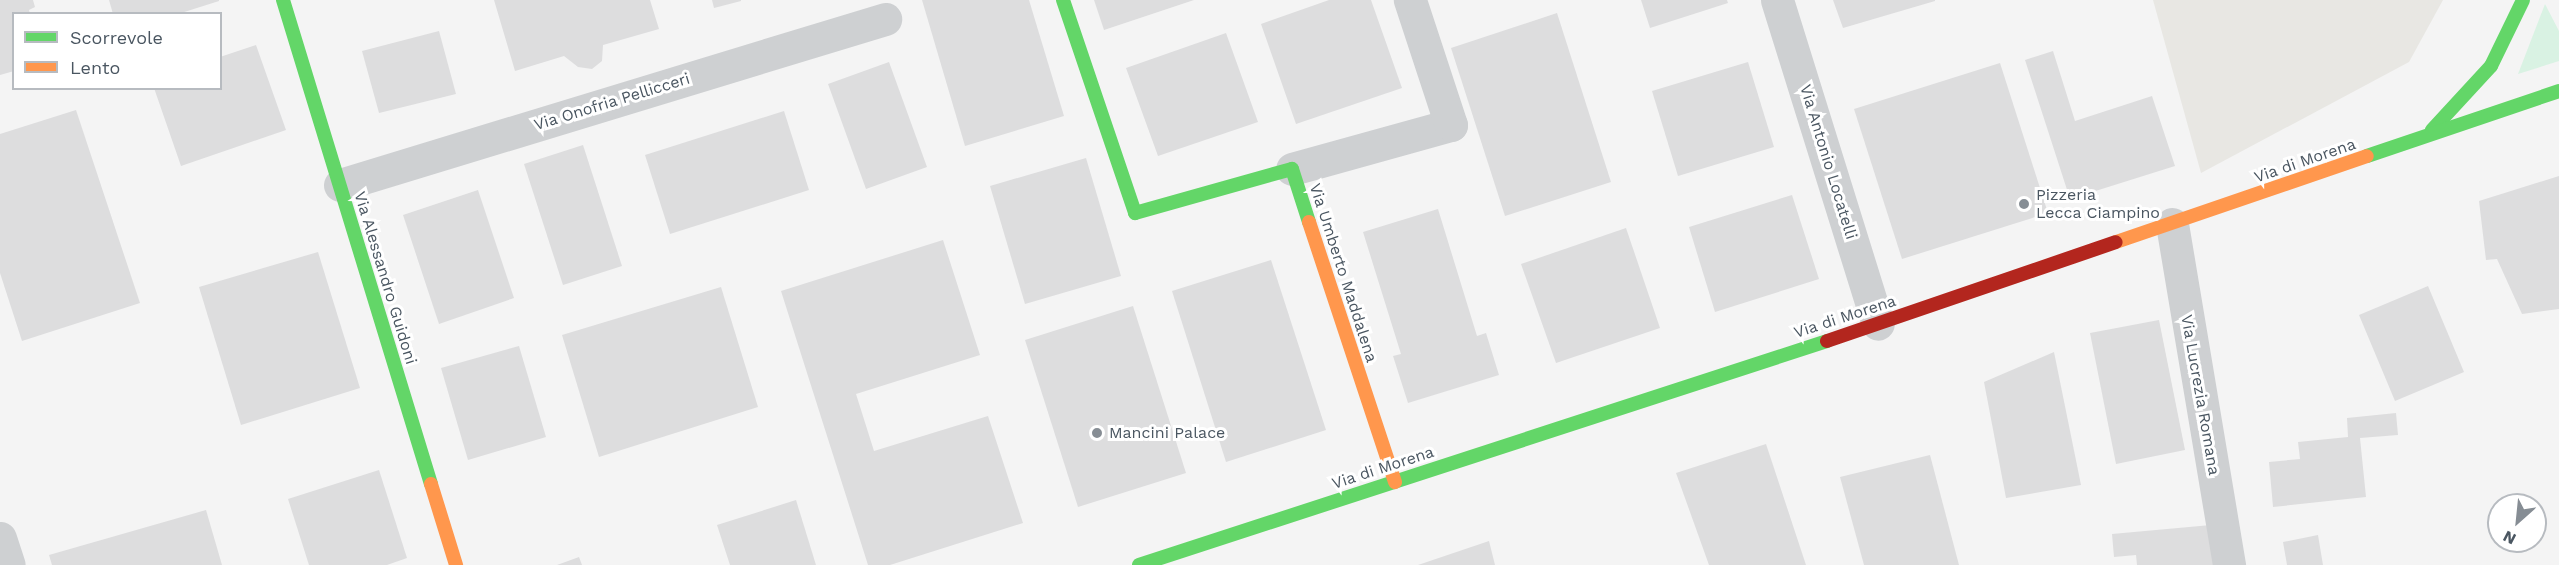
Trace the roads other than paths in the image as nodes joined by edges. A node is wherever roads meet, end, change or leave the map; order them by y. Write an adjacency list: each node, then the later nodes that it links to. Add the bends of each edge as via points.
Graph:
1 (283, 0): 10 (street, Via Alessandro Guidoni)
2 (1064, 0): 9 (street, Via Umberto Maddalena, via 1135,213)
3 (1410, 0): 9 (street, via 1451,125)
4 (1777, 0): 12 (street, Via Antonio Locatelli)
5 (2523, 0): 8 (street, via 2491,66)
6 (885, 19): 10 (street, Via Onofria Pellicceri)
7 (2559, 91): 8 (street, Via di Morena)
8 (2424, 137): 11 (street, Via di Morena)
9 (1292, 169): 13 (street, Via Umberto Maddalena)
10 (340, 185): 16 (street, Via Alessandro Guidoni)
11 (2172, 224): 12 (street, Via di Morena); 18 (street, Via Lucrezia Romana)
12 (1878, 324): 13 (street, Via di Morena)
13 (1395, 482): 17 (street, Via di Morena)
14 (0, 538): 15 (street)
15 (9, 565)
16 (456, 565)
17 (1139, 565)
18 (2229, 565)

